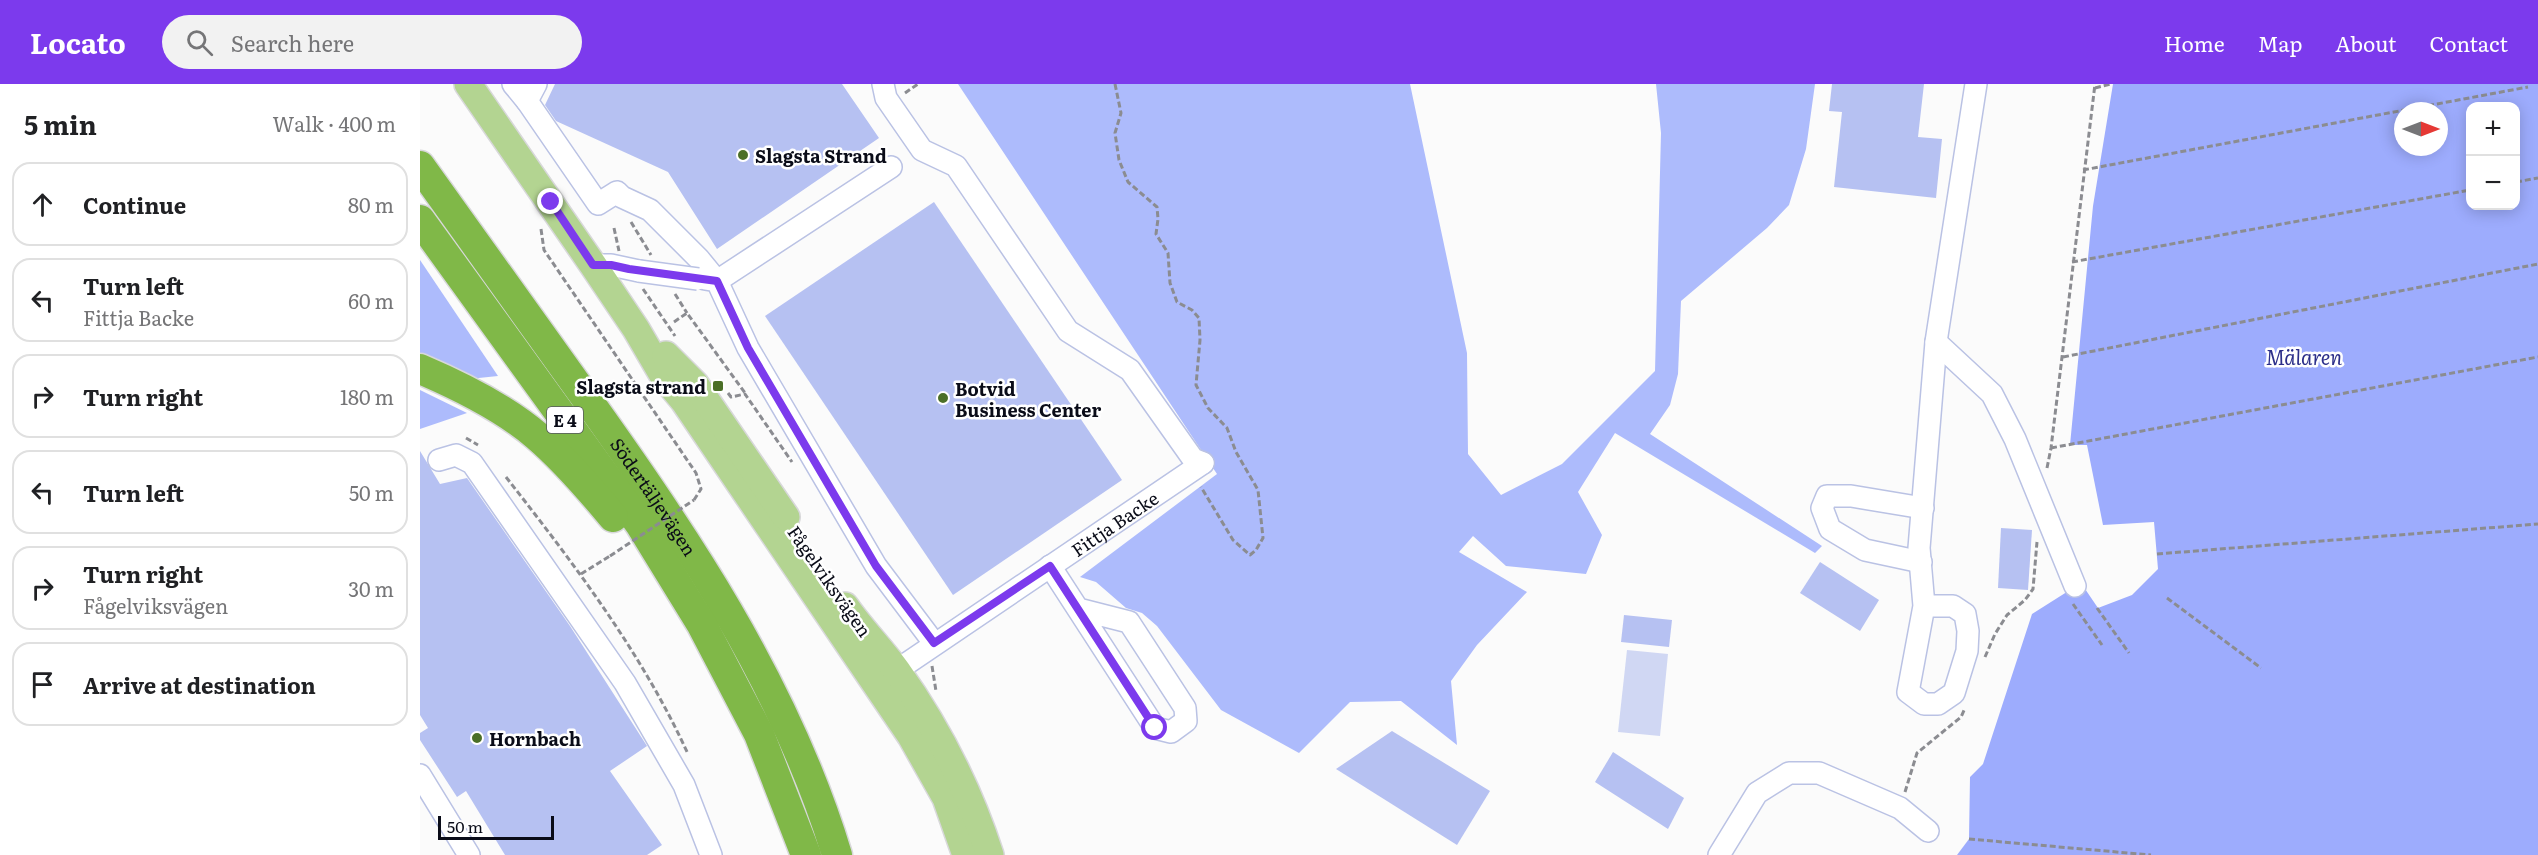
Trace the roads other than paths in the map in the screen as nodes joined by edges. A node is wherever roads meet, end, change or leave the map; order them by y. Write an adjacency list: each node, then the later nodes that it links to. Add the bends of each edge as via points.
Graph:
1 (468, 84): 9 (main road, Fågelviksvägen)
2 (513, 84): 5 (street)
3 (883, 84): 16 (street, Fittja Backe, via 886,98 922,150 956,166 1068,331 1130,370 1193,459 1203,463)
4 (1976, 84): 11 (street)
5 (531, 92): 10 (street, via 598,204 617,192 650,210 699,259)
6 (420, 166): 28 (highway, Södertäljevägen / E 4, via 665,509 729,612 784,719)
7 (891, 167): 10 (street)
8 (420, 220): 20 (highway, Södertäljevägen / E 4, via 640,524)
9 (593, 265): 10 (street, bridge); 22 (main road, Fågelviksvägen, via 664,377)
10 (708, 280): 21 (street, via 876,566)
11 (1936, 342): 14 (street); 17 (street, via 1992,394 2015,439)
12 (420, 369): 20 (highway, via 486,402 535,434 570,466)
13 (439, 460): 26 (street, via 456,455 472,463 625,682 684,785)
14 (1923, 508): 15 (street); 15 (street, via 1827,496 1822,508 1830,529 1865,550)
15 (1921, 562): 18 (street)
16 (1050, 566): 19 (street); 21 (street, Fittja Backe)
17 (2073, 594)
18 (1924, 606): 18 (street, via 1908,692 1924,704 1938,704 1954,693 1967,651 1968,631 1965,614 1953,606)
19 (1078, 609): 19 (street, via 1155,728 1171,732 1186,721 1185,708 1129,622)
20 (702, 625): 27 (highway, Södertäljevägen / E 4, via 759,734)
21 (934, 643): 22 (street, Fittja Backe)
22 (886, 677): 29 (main road, Fågelviksvägen, via 910,736 946,798); 30 (main road, Fågelviksvägen, via 957,771)
23 (420, 775): 25 (street)
24 (1928, 831): 31 (street, via 1900,808 1819,773 1789,773 1757,793)
25 (469, 855)
26 (711, 855)
27 (806, 855)
28 (837, 855)
29 (966, 855)
30 (990, 855)
31 (1719, 855)

